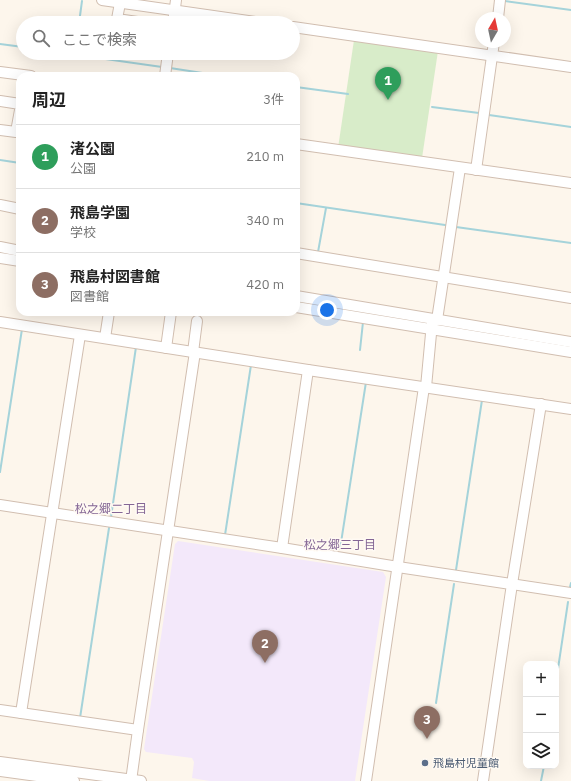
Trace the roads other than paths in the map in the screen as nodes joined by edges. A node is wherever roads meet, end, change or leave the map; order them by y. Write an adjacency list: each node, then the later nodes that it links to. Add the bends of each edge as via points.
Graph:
1 (102, 0): 3 (street)
2 (500, 0): 5 (street)
3 (120, 2): 4 (street); 6 (street)
4 (175, 5): 7 (street); 8 (street)
5 (499, 12)
6 (118, 16)
7 (173, 16)
8 (229, 16)
9 (300, 28): 11 (street)
10 (493, 48): 11 (street)
11 (492, 56): 13 (street); 23 (street)
12 (167, 60): 15 (street)
13 (571, 67)
14 (0, 72): 16 (street)
15 (166, 72)
16 (16, 74)
17 (0, 101): 18 (street)
18 (16, 103)
19 (0, 130): 20 (street)
20 (16, 132)
21 (300, 145): 22 (street)
22 (460, 168): 23 (street); 32 (street)
23 (476, 170): 24 (street)
24 (571, 184)
25 (0, 205): 26 (street)
26 (16, 208)
27 (0, 247): 28 (street)
28 (16, 250)
29 (300, 254): 32 (street)
30 (0, 258): 31 (street)
31 (16, 260)
32 (443, 277): 34 (street); 40 (street)
33 (300, 297): 40 (street)
34 (571, 298)
35 (300, 307): 40 (street)
36 (108, 316): 42 (street)
37 (170, 316): 44 (street)
38 (197, 321): 45 (street)
39 (0, 322): 41 (street)
40 (433, 324): 43 (street); 46 (street); 48 (street)
41 (80, 335): 42 (street); 52 (street)
42 (105, 338): 44 (street)
43 (571, 342)
44 (166, 348): 45 (street)
45 (194, 352): 47 (street); 53 (street)
46 (571, 352)
47 (308, 370): 48 (street); 54 (street)
48 (425, 387): 49 (street); 55 (street)
49 (541, 404): 50 (street); 56 (street)
50 (571, 409)
51 (0, 505): 52 (street)
52 (52, 513): 53 (street); 59 (street)
53 (168, 531): 54 (street); 60 (street)
54 (282, 548): 55 (street)
55 (398, 568): 56 (street); 65 (street)
56 (512, 584): 57 (street); 66 (street)
57 (571, 593)
58 (0, 710): 59 (street)
59 (22, 713): 60 (street)
60 (138, 730): 64 (street)
61 (0, 762): 64 (street)
62 (0, 771): 63 (street)
63 (74, 781)
64 (134, 781)
65 (366, 781)
66 (483, 781)

